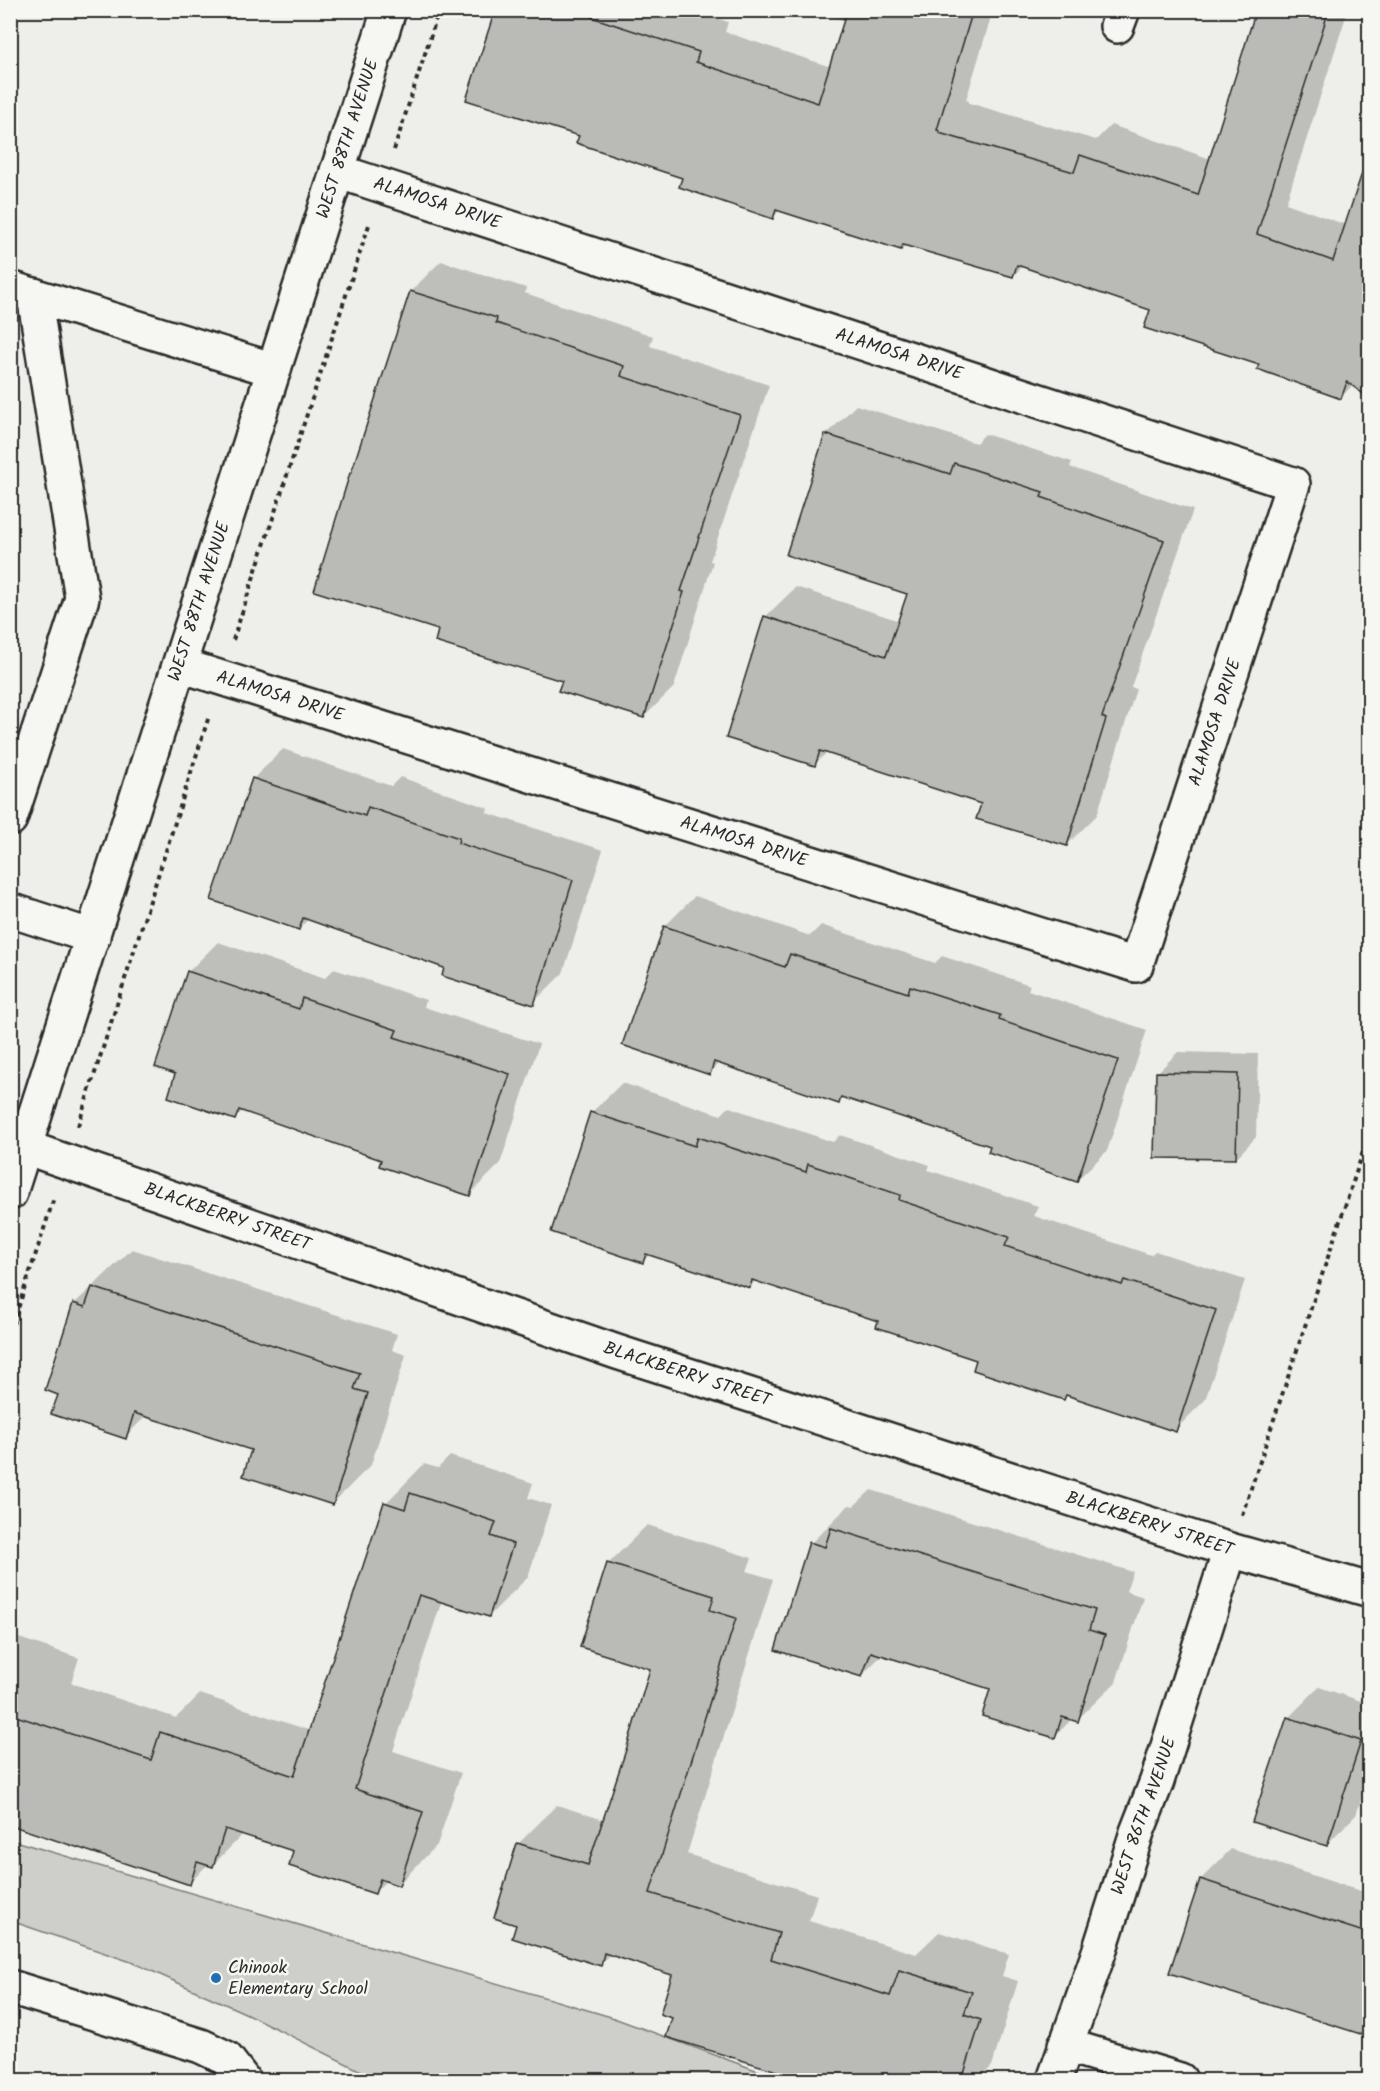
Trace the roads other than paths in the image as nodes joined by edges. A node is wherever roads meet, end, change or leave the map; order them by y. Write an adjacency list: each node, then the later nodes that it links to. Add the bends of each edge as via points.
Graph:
1 (389, 10): 2 (street, WEST 88TH AVENUE)
2 (337, 171): 4 (street, WEST 88TH AVENUE); 5 (street, ALAMOSA DRIVE, via 1293,483 1136,965)
3 (22, 291): 4 (street); 6 (street, via 82,598)
4 (274, 370): 5 (street, WEST 88TH AVENUE)
5 (180, 665): 8 (street, WEST 88TH AVENUE)
6 (10, 819)
7 (10, 910): 8 (street)
8 (93, 937): 9 (street, WEST 88TH AVENUE)
9 (18, 1144): 10 (street, WEST 88TH AVENUE); 11 (street, BLACKBERRY STREET, via 617,1352)
10 (10, 1193)
11 (1230, 1550): 12 (street, BLACKBERRY STREET); 14 (street, WEST 86TH AVENUE, via 1157,1781)
12 (1370, 1590)
13 (10, 1987): 15 (street, via 201,2046 226,2058)
14 (1065, 2045): 16 (street, WEST 86TH AVENUE); 17 (street)
15 (243, 2080)
16 (1054, 2080)
17 (1180, 2080)

